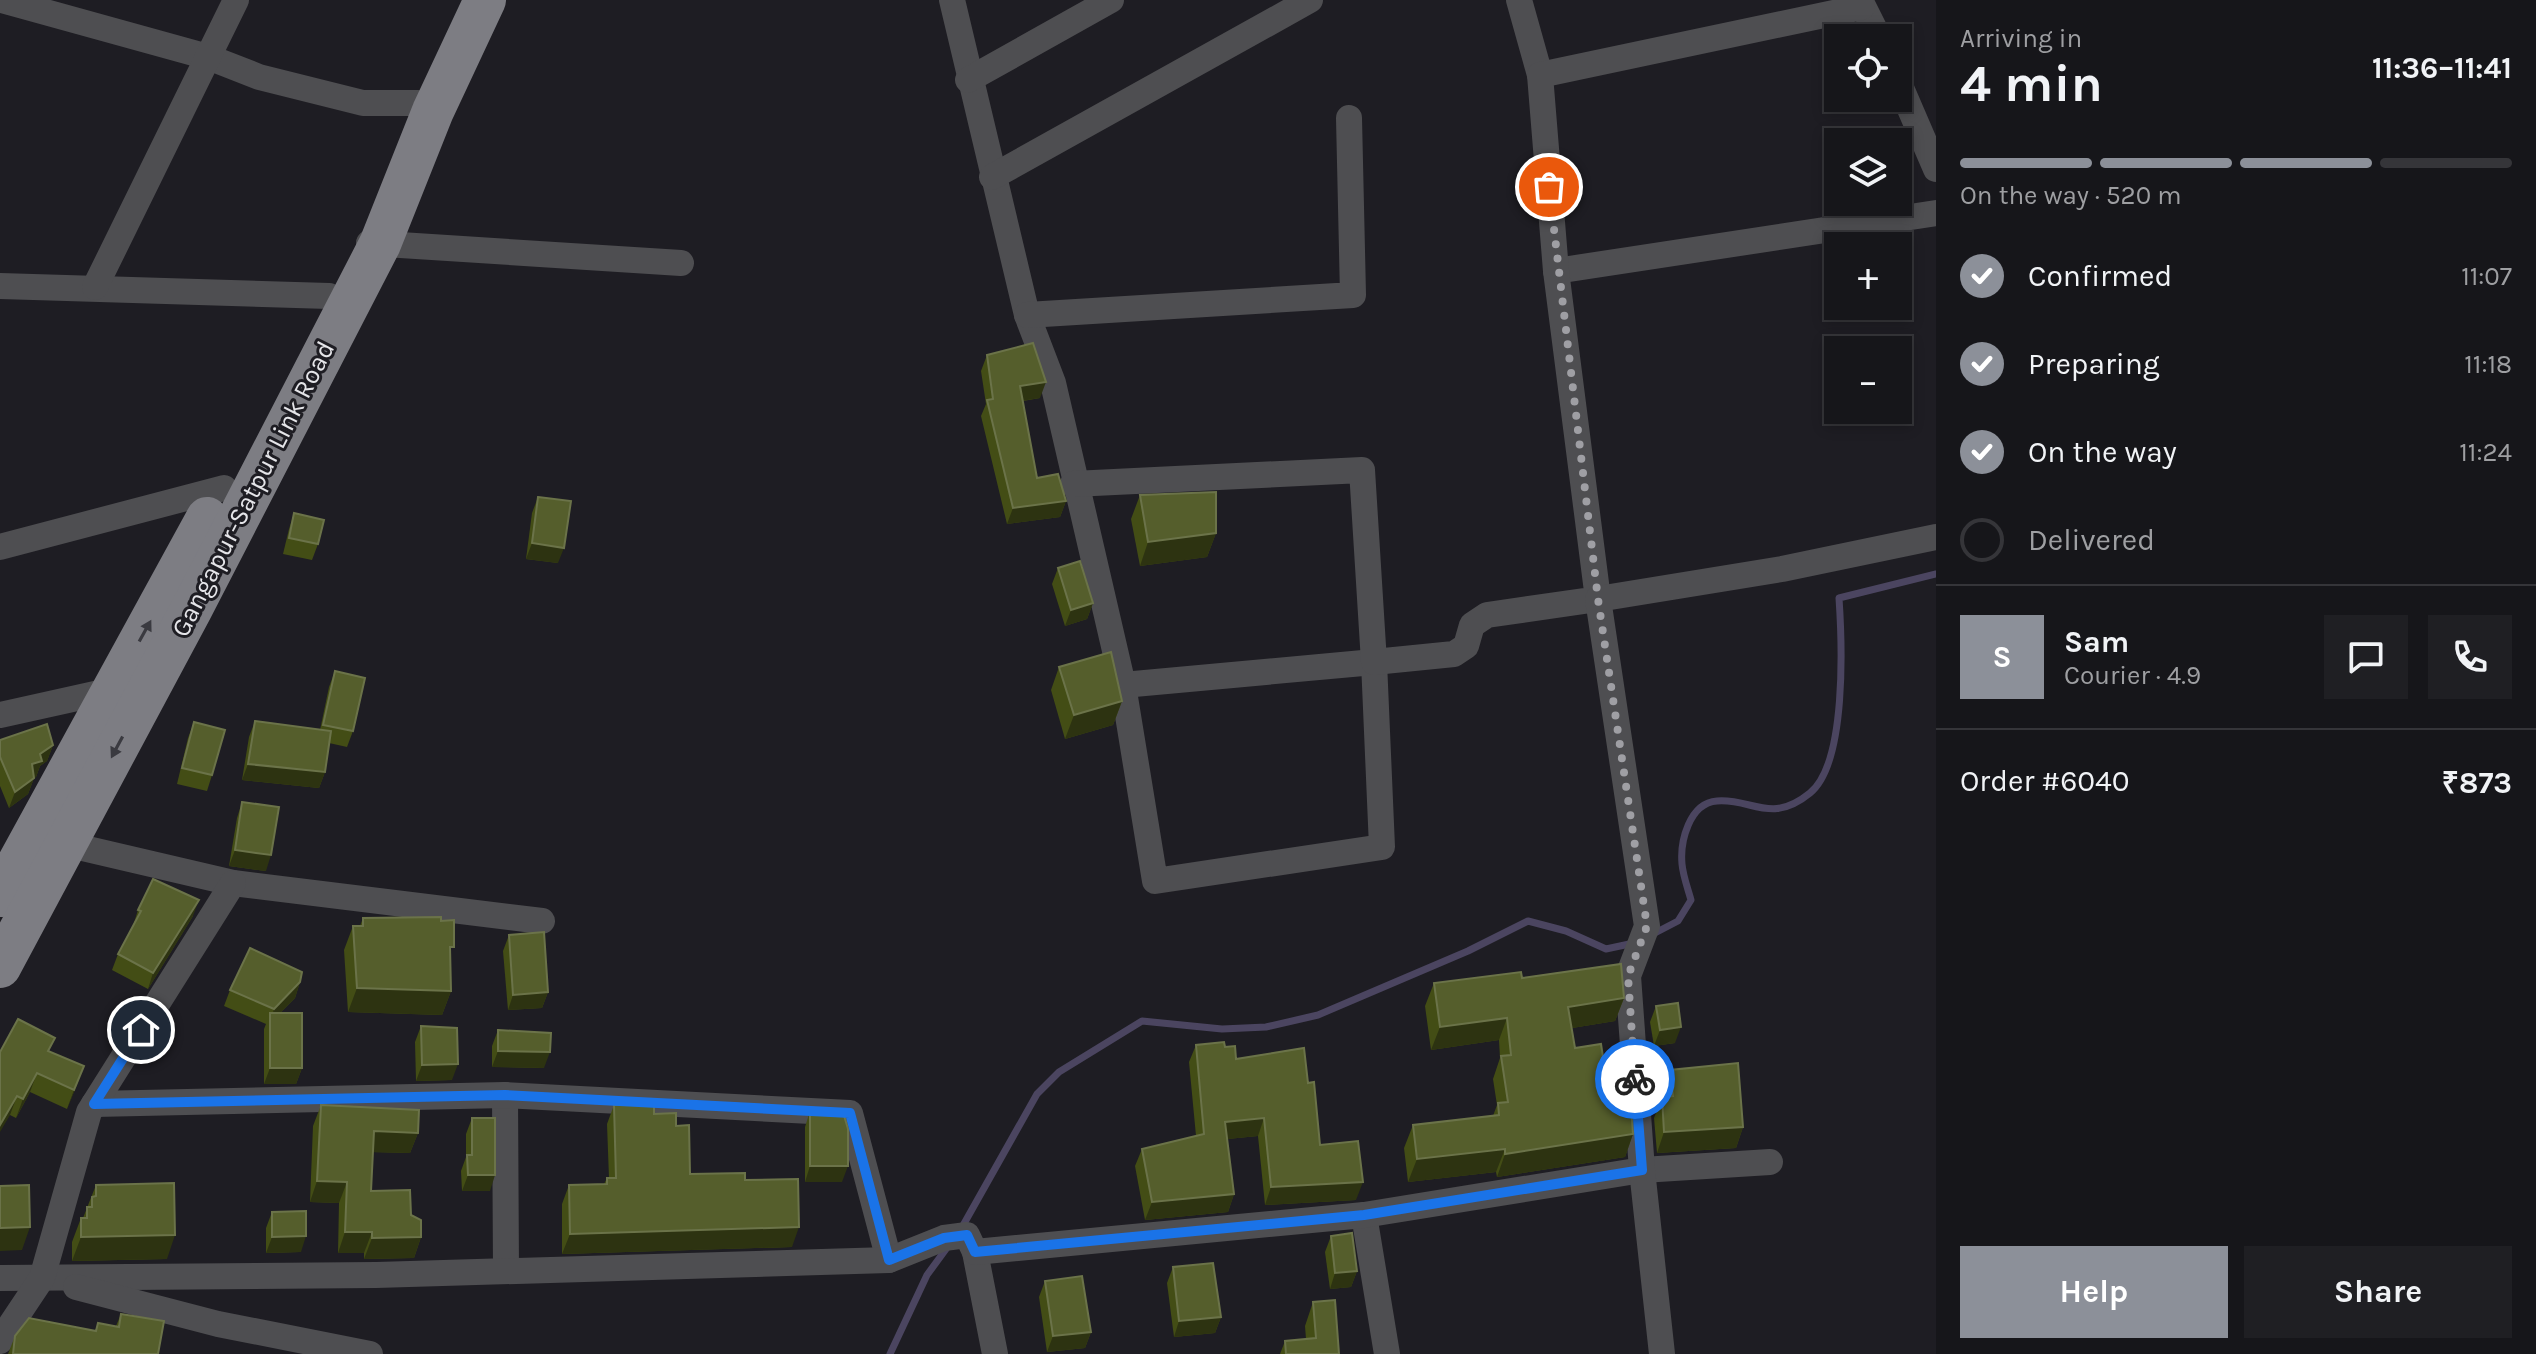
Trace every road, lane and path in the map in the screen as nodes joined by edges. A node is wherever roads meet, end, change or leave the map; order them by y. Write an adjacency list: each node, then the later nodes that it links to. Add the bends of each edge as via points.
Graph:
1 (2, 0): 11 (street)
2 (236, 0): 11 (street)
3 (463, 0): 14 (main road, Gangapur-Satpur Link Road)
4 (485, 0): 14 (main road, Gangapur-Satpur Link Road)
5 (952, 0): 13 (street)
6 (1111, 0): 13 (street)
7 (1310, 0): 18 (street)
8 (1519, 0): 12 (street)
9 (1861, 4): 10 (street); 12 (street)
10 (1872, 24)
11 (208, 57): 14 (street, via 259,77 363,103); 24 (street)
12 (1540, 75): 22 (street)
13 (968, 80): 18 (street)
14 (426, 107): 20 (main road, Gangapur-Satpur Link Road)
15 (1912, 111): 17 (street)
16 (1349, 118): 26 (street, via 1353,295)
17 (1934, 157)
18 (992, 177): 26 (street)
19 (1936, 213): 22 (street)
20 (369, 243): 21 (street); 25 (main road, Gangapur-Satpur Link Road); 34 (main road, Gangapur-Satpur Link Road)
21 (681, 263)
22 (1556, 271): 31 (street)
23 (0, 286): 24 (street)
24 (95, 287): 25 (street)
25 (329, 296): 28 (main road, Gangapur-Satpur Link Road)
26 (1027, 315): 27 (street, via 1053,383)
27 (1073, 484): 32 (street, via 1362,470); 33 (street)
28 (224, 488): 30 (street); 34 (main road, Gangapur-Satpur Link Road, one-way to 28)
29 (1936, 537): 31 (street)
30 (0, 547)
31 (1598, 599): 32 (street, via 1487,615 1472,625 1466,646 1454,654); 44 (street, via 1647,926 1628,976)
32 (1374, 662): 33 (street); 33 (street, via 1382,847 1155,881)
33 (1123, 685)
34 (126, 696): 35 (street); 36 (main road, Gangapur-Satpur Link Road)
35 (0, 715)
36 (50, 840): 37 (street); 38 (main road, Gangapur-Satpur Link Road); 40 (main road, Gangapur-Satpur Link Road)
37 (233, 883): 39 (street); 42 (street)
38 (3, 887)
39 (542, 921)
40 (0, 967)
41 (505, 1095): 42 (street); 47 (street, via 850,1113); 48 (street)
42 (94, 1104): 50 (street)
43 (1770, 1162): 44 (street)
44 (1642, 1170): 45 (street); 55 (street)
45 (1364, 1215): 46 (street); 54 (street)
46 (962, 1242): 47 (street); 53 (street)
47 (889, 1260): 48 (street)
48 (506, 1271): 50 (street)
49 (0, 1278): 50 (street)
50 (42, 1278): 51 (street); 52 (street, via 218,1324)
51 (0, 1341)
52 (370, 1354)
53 (995, 1354)
54 (1387, 1354)
55 (1662, 1354)

